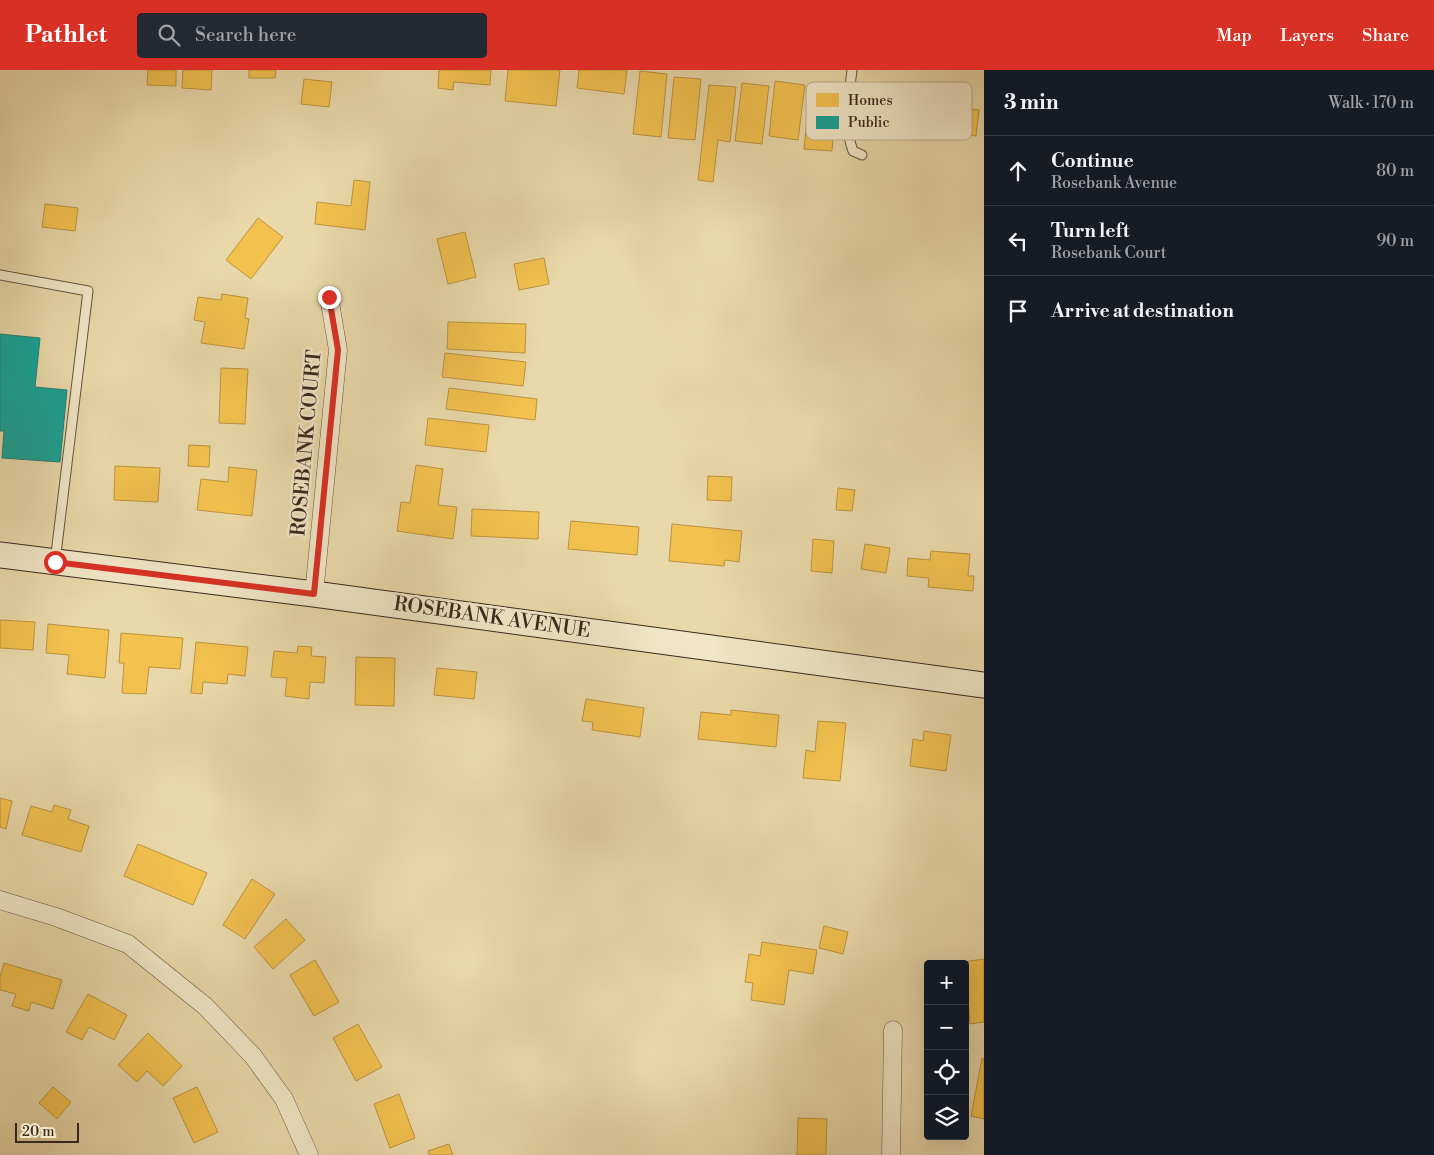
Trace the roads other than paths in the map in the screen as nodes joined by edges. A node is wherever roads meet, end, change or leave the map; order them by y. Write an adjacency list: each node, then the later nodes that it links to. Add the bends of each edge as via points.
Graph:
1 (848, 140): 2 (lane, via 853,152)
2 (862, 155)
3 (0, 274): 6 (lane, via 88,291)
4 (329, 297): 7 (street, ROSEBANK COURT, via 338,350)
5 (0, 556): 6 (street, ROSEBANK AVENUE)
6 (55, 562): 7 (street, ROSEBANK AVENUE)
7 (314, 594): 8 (street, ROSEBANK AVENUE)
8 (984, 685)
9 (0, 900): 11 (street, via 128,944 204,1006 253,1056 284,1099)
10 (894, 1030): 12 (street)
11 (309, 1155)
12 (891, 1155)

